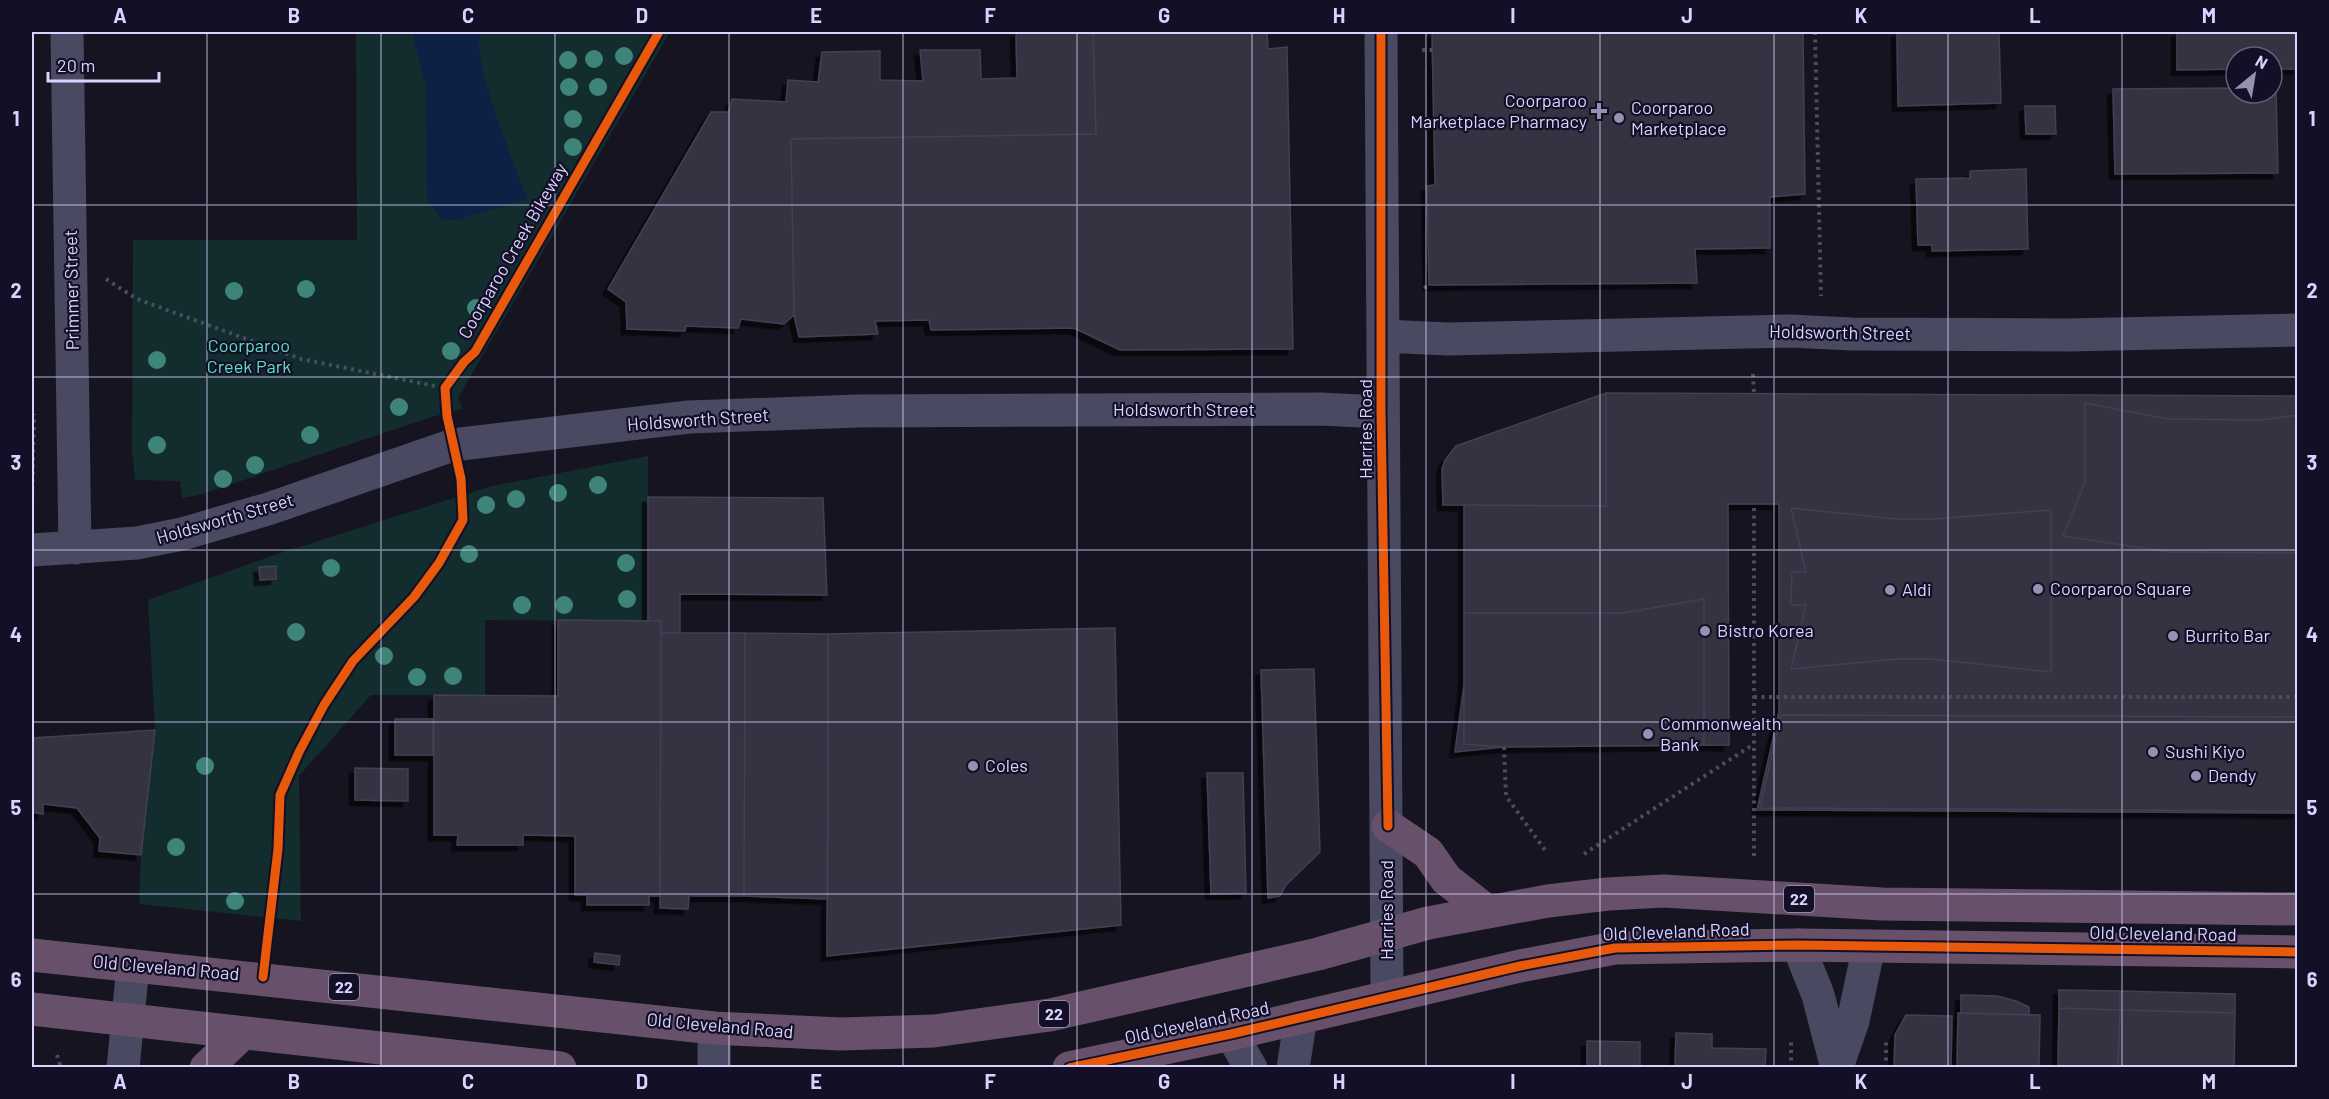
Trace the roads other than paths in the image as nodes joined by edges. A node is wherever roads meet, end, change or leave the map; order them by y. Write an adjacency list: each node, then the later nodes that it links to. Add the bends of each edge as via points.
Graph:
1 (67, 32): 6 (street, Primmer Street)
2 (1381, 32): 4 (street, Harries Road)
3 (2298, 330): 4 (street, Holdsworth Street, via 2067,335 1790,331 1459,339)
4 (1383, 336): 5 (street, Harries Road)
5 (1381, 412): 6 (street, Holdsworth Street, via 824,412 689,417 453,445 268,509 182,534 137,543); 8 (street, Harries Road)
6 (75, 548): 7 (street, Holdsworth Street)
7 (32, 550)
8 (1388, 826): 10 (highway, via 1428,853 1446,879); 11 (street, Harries Road)
9 (2298, 909): 10 (highway, Old Cleveland Road / 22, via 1882,904 1664,891 1548,901)
10 (1488, 912): 11 (highway, Old Cleveland Road / 22)
11 (1386, 934): 17 (street, Harries Road); 21 (highway, Old Cleveland Road / 22, via 1318,954 1050,1015 992,1024 842,1035)
12 (1798, 945): 13 (highway, Old Cleveland Road); 17 (highway, Old Cleveland Road, via 1615,948); 24 (street, via 1818,995)
13 (1869, 946): 14 (highway, Old Cleveland Road); 24 (street, via 1853,1021)
14 (2298, 952)
15 (32, 955): 16 (highway, Old Cleveland Road / 22)
16 (133, 966): 20 (street); 21 (highway, Old Cleveland Road / 22)
17 (1387, 996): 19 (highway, Old Cleveland Road)
18 (32, 1009): 20 (highway)
19 (1301, 1017): 23 (highway, Old Cleveland Road); 31 (street)
20 (127, 1020): 22 (highway); 25 (street)
21 (714, 1028): 28 (street)
22 (243, 1033): 26 (highway); 27 (highway)
23 (1231, 1034): 29 (highway, Old Cleveland Road); 30 (street)
24 (1837, 1067)
25 (123, 1068)
26 (206, 1068)
27 (560, 1068)
28 (714, 1068)
29 (1069, 1068)
30 (1251, 1068)
31 (1293, 1068)

